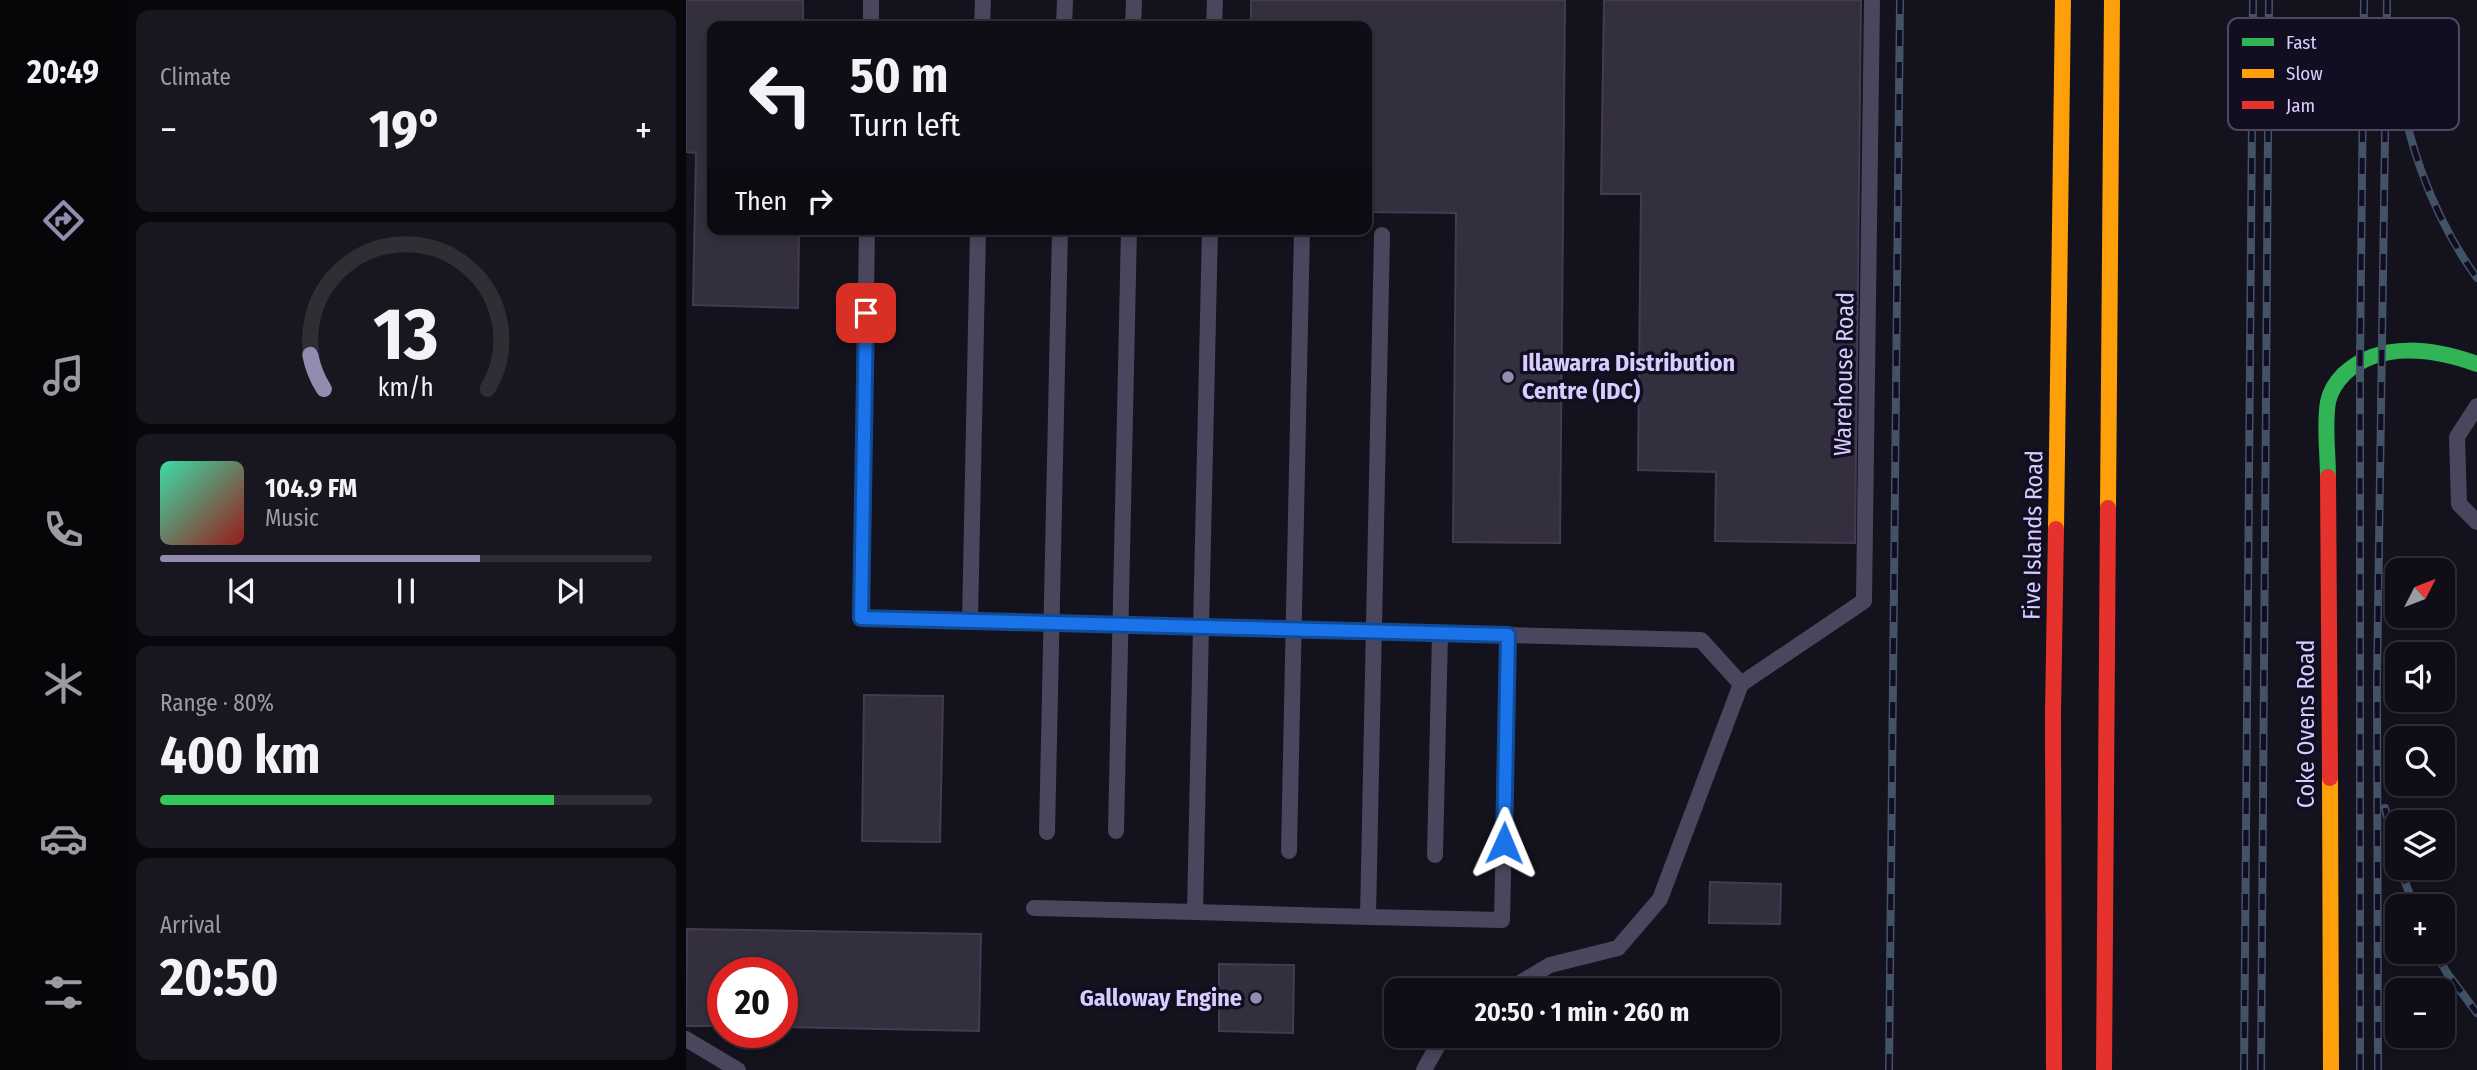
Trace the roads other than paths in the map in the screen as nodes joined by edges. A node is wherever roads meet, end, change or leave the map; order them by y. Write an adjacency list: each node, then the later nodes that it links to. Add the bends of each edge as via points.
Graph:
1 (871, 0): 9 (lane)
2 (983, 0): 10 (lane)
3 (1065, 0): 11 (lane)
4 (1134, 0): 12 (lane)
5 (1214, 0): 13 (lane)
6 (1872, 0): 32 (lane, Warehouse Road, via 1864,601)
7 (2063, 0): 45 (main road, Five Islands Road, via 2053,673)
8 (2112, 0): 46 (main road)
9 (871, 21)
10 (982, 21)
11 (1064, 21)
12 (1133, 21)
13 (1214, 21)
14 (867, 235): 24 (lane, via 861,618)
15 (978, 235): 24 (lane)
16 (1060, 235): 25 (lane)
17 (1129, 235): 26 (lane)
18 (1210, 235): 27 (lane)
19 (1302, 235): 28 (lane)
20 (1382, 235): 29 (lane)
21 (2477, 364): 47 (main road, Coke Ovens Road, via 2436,352 2394,352 2360,359 2332,388 2327,411)
22 (2477, 406): 23 (lane, via 2457,436 2459,504)
23 (2477, 522)
24 (970, 621): 25 (lane)
25 (1052, 623): 26 (lane); 34 (lane)
26 (1121, 625): 27 (lane); 33 (lane)
27 (1201, 627): 28 (lane); 38 (lane)
28 (1293, 629): 29 (lane); 35 (lane)
29 (1374, 631): 30 (lane); 39 (lane)
30 (1440, 633): 31 (lane); 36 (lane)
31 (1508, 635): 32 (lane, via 1701,640); 39 (lane, via 1502,920)
32 (1741, 684): 40 (lane, via 1660,900 1618,948 1550,965)
33 (1116, 831)
34 (1047, 832)
35 (1289, 850)
36 (1434, 855)
37 (1034, 908): 38 (lane)
38 (1195, 912): 39 (lane)
39 (1368, 917)
40 (1528, 978)
41 (686, 1040): 43 (lane)
42 (1436, 1048): 44 (lane)
43 (738, 1070)
44 (1424, 1070)
45 (2054, 1070)
46 (2104, 1070)
47 (2332, 1070)

